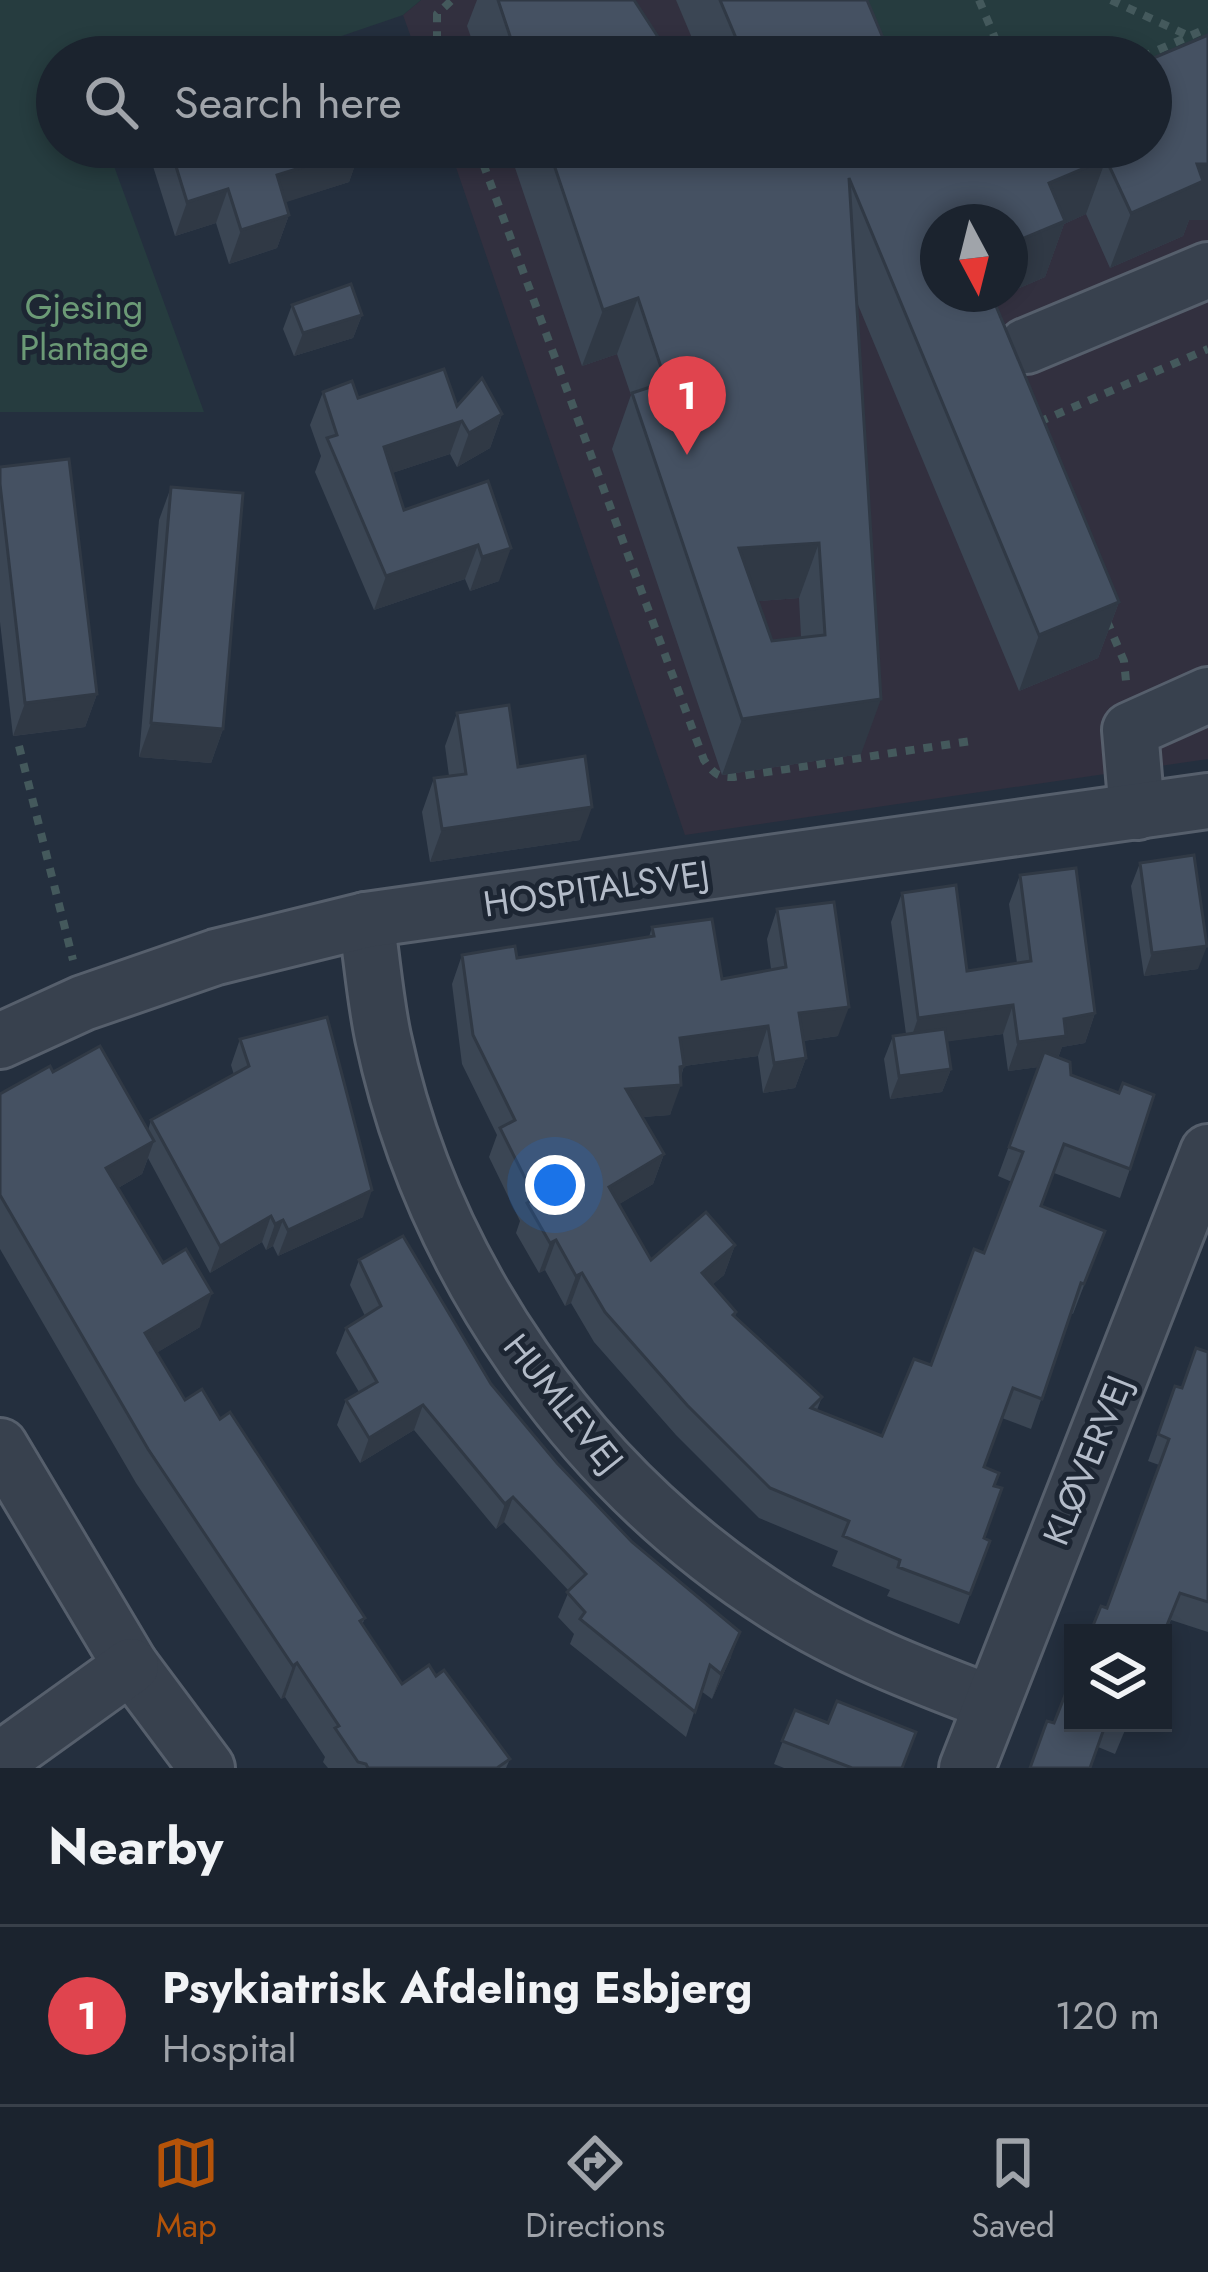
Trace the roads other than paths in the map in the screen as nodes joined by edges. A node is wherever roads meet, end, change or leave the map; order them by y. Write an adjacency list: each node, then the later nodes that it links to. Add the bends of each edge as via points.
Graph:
1 (1208, 270): 2 (street)
2 (1026, 346)
3 (1208, 695): 5 (street, via 1130,730)
4 (1208, 802): 5 (street, HOSPITALSVEJ)
5 (1137, 812): 6 (street, HOSPITALSVEJ)
6 (367, 920): 7 (street, HOSPITALSVEJ, via 216,956); 11 (street, HUMLEVEJ, via 383,1037 416,1150 462,1259 523,1360 596,1452 682,1534 758,1590 880,1661)
7 (0, 1041)
8 (1208, 1152): 11 (street, KLØVERVEJ)
9 (0, 1446): 10 (street)
10 (131, 1666): 12 (street); 13 (street)
11 (991, 1703): 14 (street, KLØVERVEJ)
12 (0, 1760)
13 (207, 1768)
14 (967, 1768)

